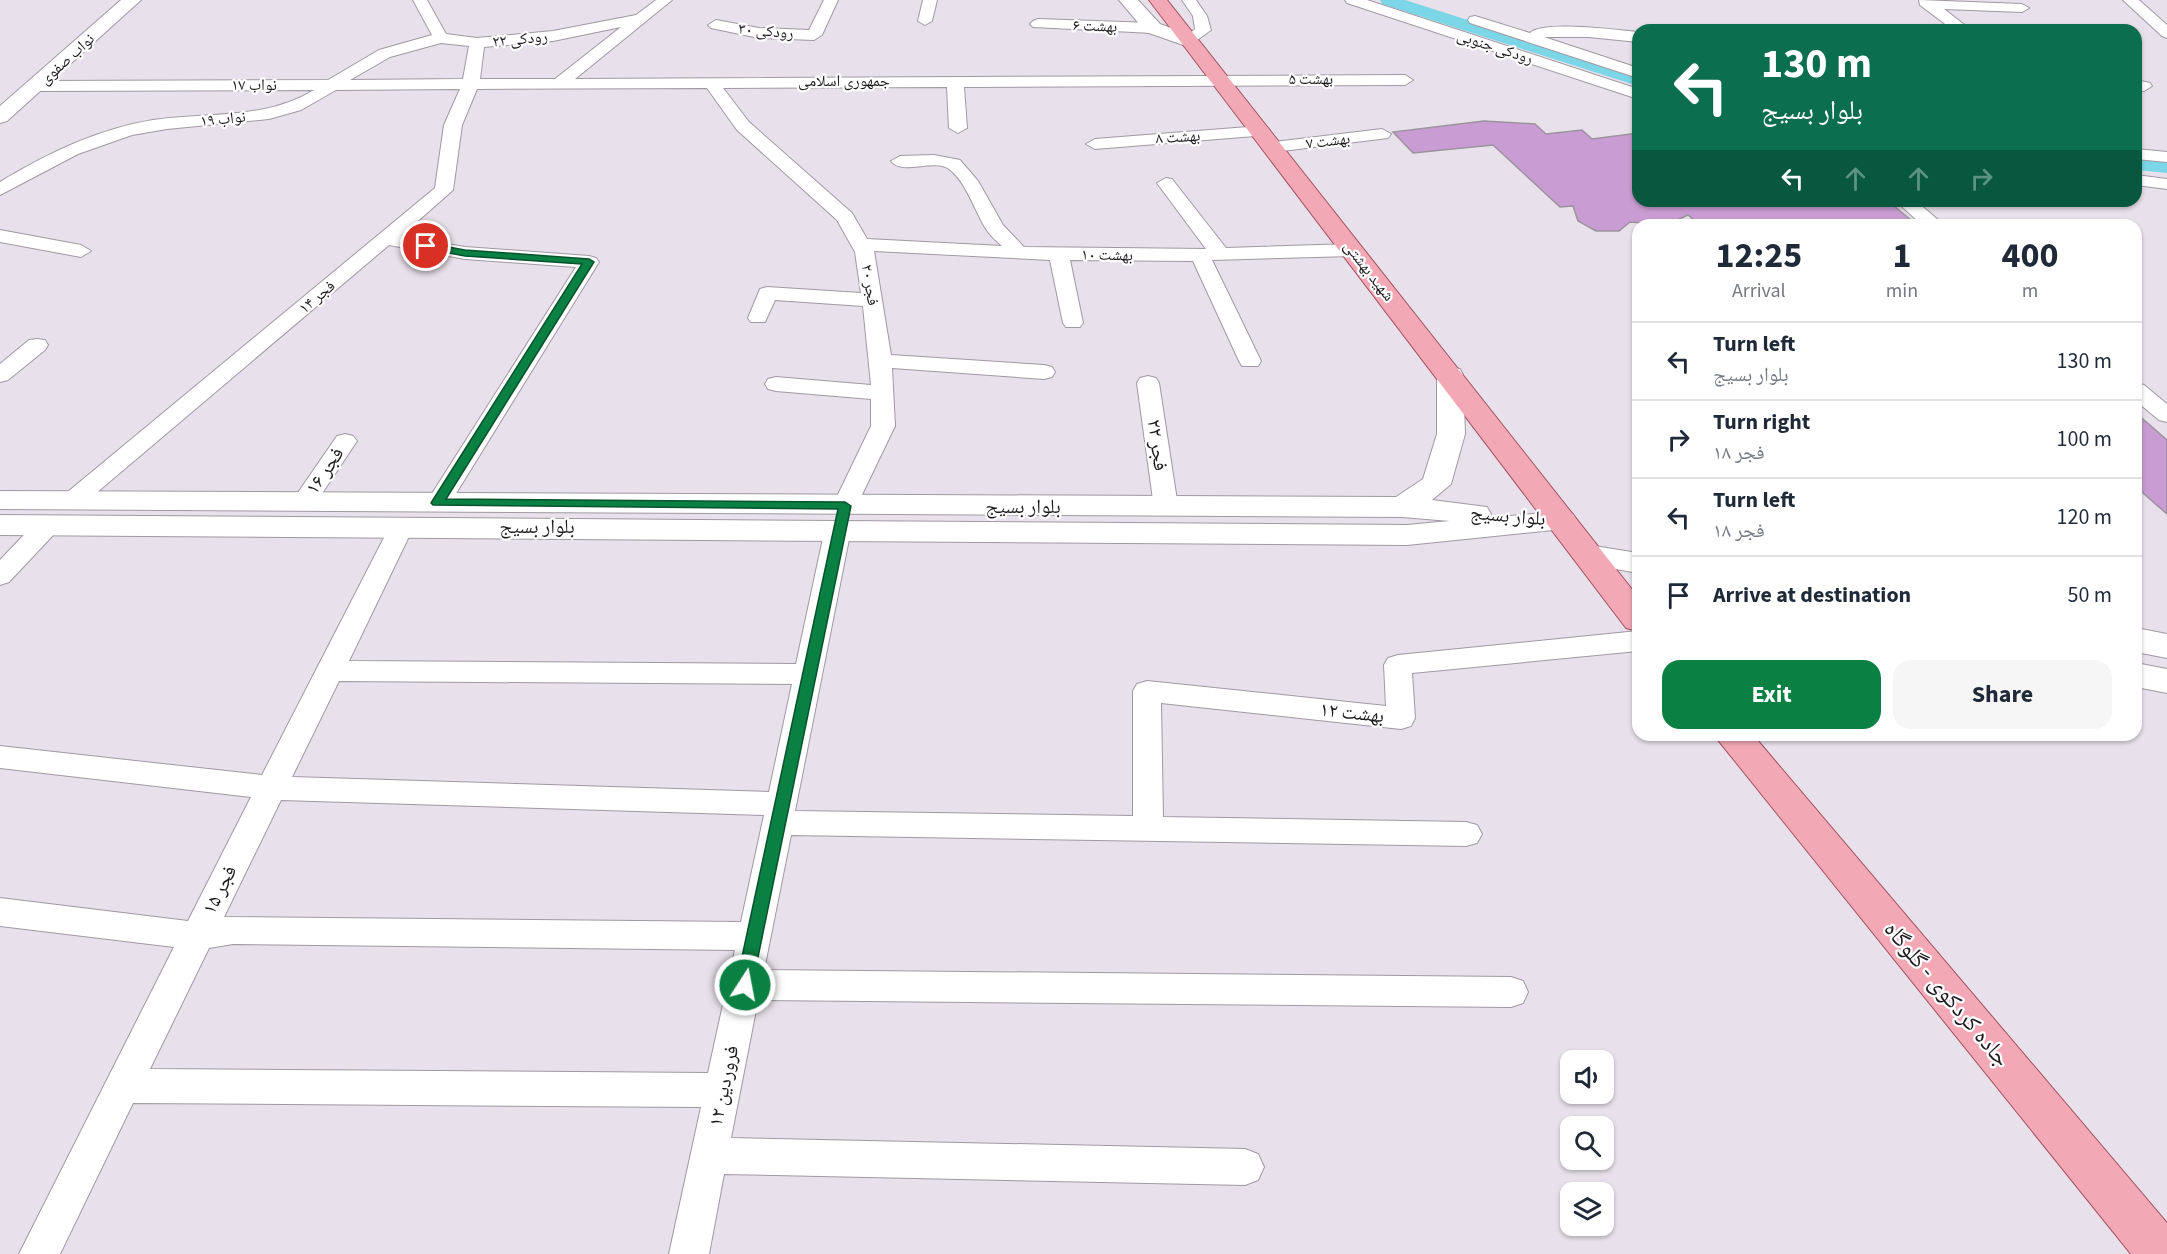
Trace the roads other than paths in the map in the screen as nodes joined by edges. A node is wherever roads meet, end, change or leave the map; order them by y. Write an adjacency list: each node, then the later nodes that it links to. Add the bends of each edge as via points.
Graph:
1 (132, 0): 34 (main road, نواب صفوی)
2 (420, 0): 24 (street)
3 (665, 0): 14 (street)
4 (831, 0): 18 (street, رودکی ۳۰, via 814,35 759,33)
5 (930, 0): 15 (street)
6 (1128, 0): 19 (main road)
7 (1158, 0): 21 (main road, شهید بهشتی)
8 (1189, 0): 21 (street, via 1200,16 1203,30)
9 (1352, 0): 35 (street, رودکی جنوبی)
10 (2130, 0): 20 (street)
11 (1925, 2): 12 (street); 17 (street)
12 (2022, 8)
13 (1464, 17): 22 (street, رودکی جنوبی)
14 (641, 19): 25 (street, رودکی ۲۲, via 553,36); 31 (street)
15 (925, 21)
16 (1038, 24): 19 (street, بهشت ۶)
17 (1955, 24)
18 (716, 25)
19 (1153, 28): 21 (main road)
20 (2167, 33)
21 (1184, 34): 27 (main road, شهید بهشتی)
22 (1518, 34): 23 (street, via 1589,32); 26 (street, رودکی جنوبی)
23 (1632, 36)
24 (441, 38): 25 (street, رودکی ۲۲); 33 (street, نواب ۱۹, via 402,45)
25 (477, 43): 32 (street, فجر ۱۴)
26 (1632, 71)
27 (1218, 79): 28 (street, جمهوری اسلامی); 29 (street, بهشت ۵); 39 (main road, شهید بهشتی)
28 (955, 80): 30 (street, جمهوری اسلامی); 37 (street)
29 (1405, 80)
30 (710, 81): 31 (street, جمهوری اسلامی); 52 (street, فجر ۲۰, via 743,126 844,217)
31 (561, 82): 32 (street, جمهوری اسلامی)
32 (471, 83): 33 (street, نواب ۱۷); 51 (street, فجر ۱۴, via 453,125 444,190)
33 (332, 84): 34 (street, نواب ۱۷); 47 (street, نواب ۱۹, via 313,99 285,110 152,125 98,137)
34 (38, 86): 36 (main road, نواب صفوی)
35 (1632, 92)
36 (0, 117)
37 (958, 128)
38 (1382, 134): 39 (street, بهشت ۷)
39 (1267, 139): 40 (street, بهشت ۸); 53 (main road, شهید بهشتی)
40 (1095, 144)
41 (2142, 155): 42 (street)
42 (2167, 157)
43 (900, 161): 55 (street, via 954,164 969,181 995,228)
44 (2142, 181): 46 (street)
45 (1166, 183): 57 (street)
46 (2167, 184)
47 (0, 190)
48 (1912, 207): 49 (street)
49 (1927, 219)
50 (0, 236): 54 (street)
51 (386, 240): 74 (street, فجر ۱۴); 76 (street, via 465,253 589,262)
52 (860, 244): 55 (street, بهشت ۱۰); 58 (street, فجر ۲۰, via 865,252)
53 (1353, 250): 57 (street, بهشت ۱۰); 66 (main road, شهید بهشتی)
54 (81, 251)
55 (1019, 253): 56 (street, بهشت ۱۰)
56 (1059, 254): 57 (street, بهشت ۱۰); 60 (street)
57 (1210, 255): 63 (street)
58 (872, 300): 59 (street, via 767,293); 62 (street, فجر ۲۰)
59 (758, 318)
60 (1073, 322)
61 (37, 345): 65 (street)
62 (881, 361): 64 (street); 69 (street, فجر ۲۰)
63 (1250, 361)
64 (1044, 372)
65 (0, 375)
66 (1450, 375): 78 (main road, via 1451,434 1436,484); 83 (main road, شهید بهشتی)
67 (1148, 383): 77 (street, فجر ۲۲)
68 (776, 384): 69 (street)
69 (882, 393): 79 (street, فجر ۲۰, via 883,426)
70 (2142, 395): 71 (street)
71 (2167, 416)
72 (345, 441): 75 (street, فجر ۱۶)
73 (0, 500): 74 (main road, بلوار بسیج)
74 (73, 500): 75 (main road, بلوار بسیج)
75 (304, 502): 76 (main road, بلوار بسیج)
76 (438, 503): 79 (main road, بلوار بسیج)
77 (1166, 507): 78 (main road, بلوار بسیج); 79 (main road, بلوار بسیج)
78 (1402, 507): 83 (main road, بلوار بسیج)
79 (842, 517): 82 (main road, بلوار بسیج); 83 (main road, بلوار بسیج); 91 (street, ۱۲ فروردین)
80 (0, 525): 81 (main road, بلوار بسیج)
81 (48, 525): 82 (main road, بلوار بسیج); 85 (street)
82 (402, 526): 90 (street, فجر ۱۵)
83 (1576, 539): 84 (main road); 86 (main road)
84 (1632, 561)
85 (0, 576)
86 (1632, 612)
87 (2142, 641): 89 (main road)
88 (1632, 643): 98 (street, بهشت ۱۲, via 1398,665 1401,718 1147,691)
89 (2167, 646)
90 (330, 671): 91 (street); 96 (street, فجر ۱۵)
91 (808, 674): 97 (street, ۱۲ فروردین)
92 (2142, 676): 93 (main road)
93 (2167, 681)
94 (1737, 741): 111 (main road, جاده کردکوی - گلوگاه)
95 (0, 757): 96 (street)
96 (272, 788): 97 (street); 101 (street, فجر ۱۵)
97 (780, 814): 98 (street); 102 (street, ۱۲ فروردین)
98 (1148, 829): 99 (street)
99 (1466, 834)
100 (0, 912): 101 (street)
101 (197, 936): 102 (street, via 233,930); 105 (street, فجر ۱۵)
102 (754, 936): 103 (street, ۱۲ فروردین)
103 (745, 985): 104 (street); 106 (street, ۱۲ فروردین)
104 (1511, 992)
105 (123, 1086): 106 (street); 109 (street, فجر ۱۵)
106 (723, 1090): 107 (street, ۱۲ فروردین)
107 (709, 1156): 108 (street); 110 (street, ۱۲ فروردین)
108 (1245, 1167)
109 (39, 1254)
110 (689, 1254)
111 (2162, 1254)

